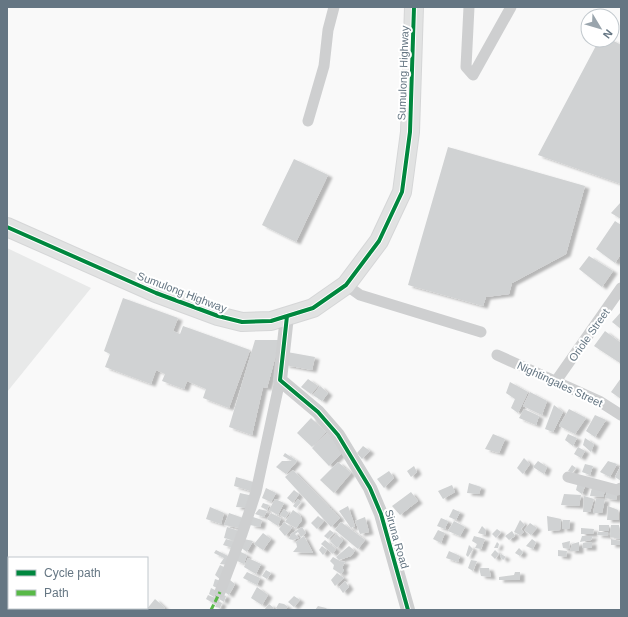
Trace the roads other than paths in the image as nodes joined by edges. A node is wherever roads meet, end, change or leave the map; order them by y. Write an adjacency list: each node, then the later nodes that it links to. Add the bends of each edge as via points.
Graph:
1 (334, 7): 5 (street, via 328,30 324,66)
2 (414, 7): 7 (main road, Sumulong Highway, via 410,132 402,192 379,241)
3 (469, 7): 4 (street, via 466,67 473,75)
4 (511, 7)
5 (308, 120)
6 (7, 227): 9 (main road, Sumulong Highway, via 156,293 218,316 242,322 271,321)
7 (346, 285): 9 (main road, Sumulong Highway, via 313,308); 10 (street, via 360,295)
8 (621, 288): 13 (street, Oriole Street)
9 (287, 316): 12 (street)
10 (481, 332)
11 (497, 355): 13 (street, Nightingales Street)
12 (280, 380): 17 (street, via 256,492); 18 (street, Siruna Road, via 318,412 338,435 370,488 381,514)
13 (556, 381): 14 (street, Nightingales Street, via 599,401)
14 (621, 415)
15 (568, 477): 16 (street, via 617,490)
16 (621, 488)
17 (220, 592)
18 (408, 610)

